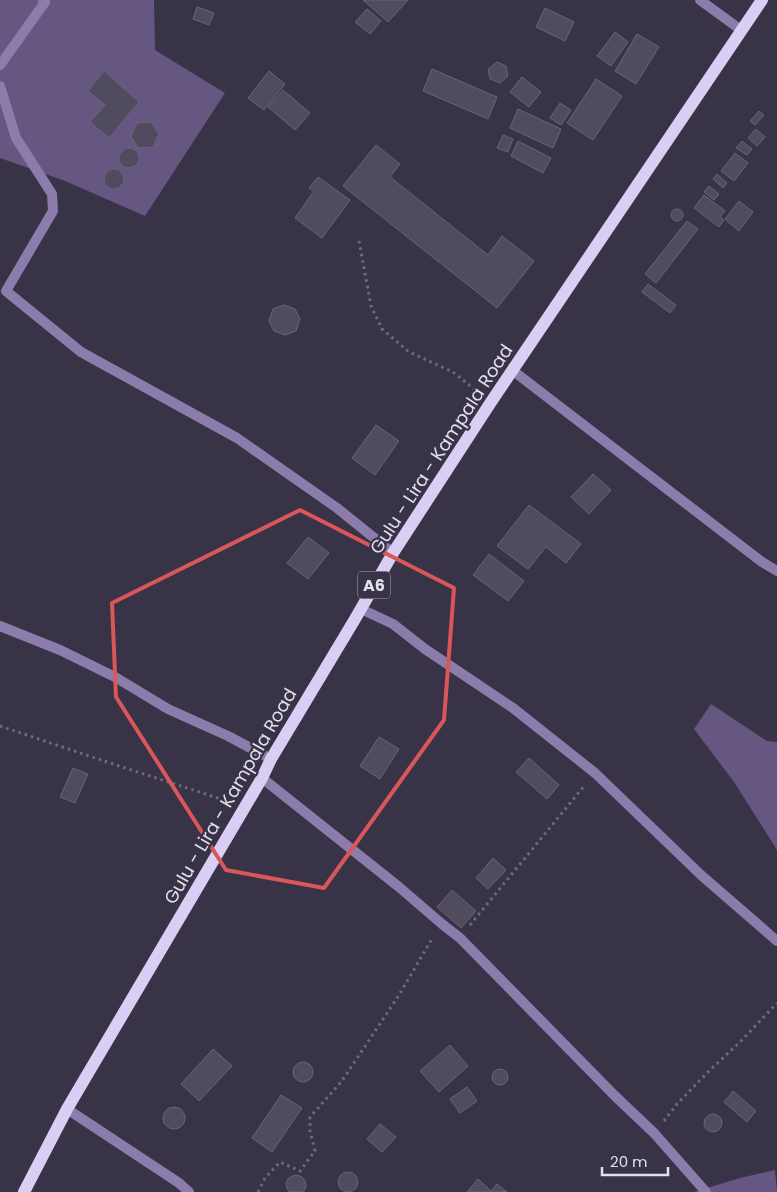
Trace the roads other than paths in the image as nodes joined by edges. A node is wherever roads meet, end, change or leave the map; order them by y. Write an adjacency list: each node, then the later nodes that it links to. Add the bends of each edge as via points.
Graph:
1 (43, 0): 5 (street, via 45,2)
2 (700, 0): 4 (street)
3 (762, 0): 4 (main road, Gulu - Lira - Kampala Road / A6)
4 (741, 30): 7 (main road, Gulu - Lira - Kampala Road / A6)
5 (0, 65)
6 (0, 86): 8 (street, via 16,138 52,194 52,211 6,291 81,352 237,438 337,508)
7 (512, 370): 8 (main road, Gulu - Lira - Kampala Road / A6); 9 (street)
8 (392, 553): 10 (main road, Gulu - Lira - Kampala Road / A6)
9 (777, 571)
10 (360, 609): 12 (main road, Gulu - Lira - Kampala Road / A6); 14 (street, via 393,624 513,708 595,773)
11 (0, 626): 12 (street, via 60,650 115,677 168,710)
12 (271, 759): 13 (main road, Gulu - Lira - Kampala Road / A6)
13 (262, 778): 15 (main road, Gulu - Lira - Kampala Road / A6); 18 (street, via 460,938 654,1133)
14 (777, 941)
15 (67, 1109): 16 (main road, Gulu - Lira - Kampala Road / A6); 17 (street)
16 (24, 1192)
17 (189, 1192)
18 (706, 1192)

